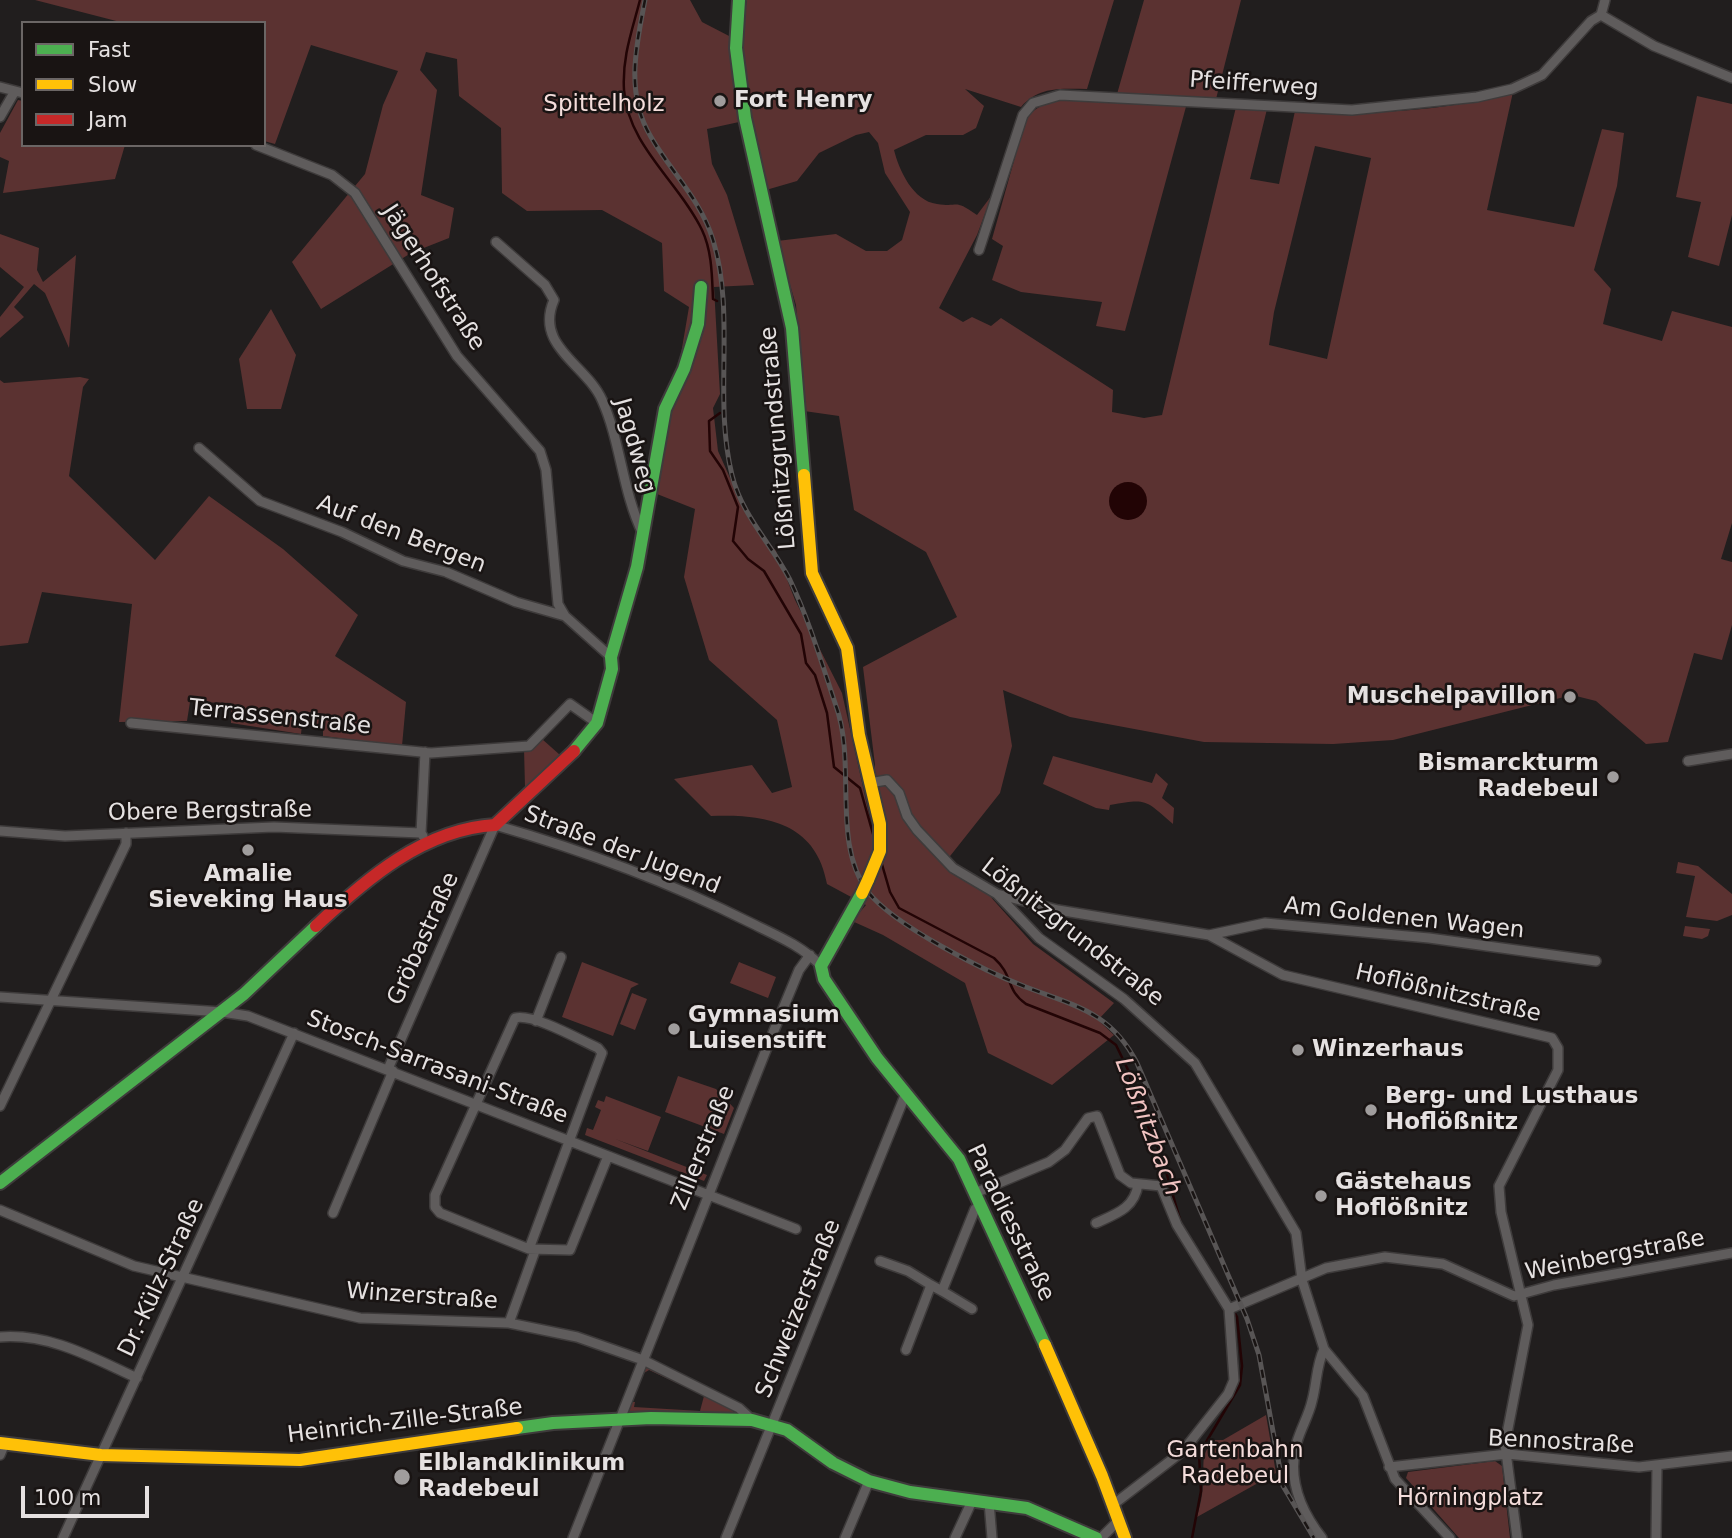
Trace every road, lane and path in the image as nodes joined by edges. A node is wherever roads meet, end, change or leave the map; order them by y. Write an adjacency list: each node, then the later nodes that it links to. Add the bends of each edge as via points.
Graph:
1 (739, 0): 21 (street, Lößnitzgrundstraße, via 736,48 745,118 792,328 813,573 847,648)
2 (1605, 0): 3 (street)
3 (1601, 15): 4 (street, via 1654,46); 10 (street, Pfeifferweg, via 1542,75 1512,89 1477,97 1352,110 1102,96 1044,98 1027,107 1023,115)
4 (1732, 78)
5 (0, 88): 6 (street)
6 (19, 92): 7 (street)
7 (0, 117)
8 (261, 147): 14 (street, Jägerhofstraße, via 331,175 355,193 457,356 540,451 555,586)
9 (496, 242): 13 (street, Jagdweg, via 545,285 554,300 549,323 553,339 602,400)
10 (979, 250)
11 (701, 288): 13 (street, via 698,324 665,410)
12 (199, 448): 14 (street, Auf den Bergen, via 260,501 342,532 403,562 446,572 516,602)
13 (643, 534): 15 (street)
14 (565, 616): 15 (street)
15 (611, 657): 17 (street)
16 (131, 723): 18 (street, Terrassenstraße)
17 (597, 723): 18 (street, Terrassenstraße, via 570,704 529,746); 22 (street, via 571,754)
18 (425, 752): 25 (street)
19 (1732, 754): 20 (street)
20 (1688, 761)
21 (869, 783): 26 (street, Lößnitzgrundstraße, via 887,780 894,785 907,817 933,849 953,868); 31 (street, Lößnitzgrundstraße, bridge, via 881,845 869,880)
22 (495, 825): 25 (street); 28 (street, Straße der Jugend, via 579,850 681,889); 37 (street, Gröbastraße)
23 (0, 831): 24 (street, Obere Bergstraße, via 65,836)
24 (126, 833): 25 (street, Obere Bergstraße, via 274,827); 33 (street, via 126,844)
25 (424, 837): 34 (street, via 352,892)
26 (997, 894): 27 (street, Hoflößnitzstraße, via 1058,910); 55 (street, Lößnitzgrundstraße, via 1039,939 1124,999 1195,1063 1296,1233)
27 (1209, 935): 30 (street, Am Goldenen Wagen, via 1265,923 1429,938); 58 (street, Hoflößnitzstraße, via 1283,975 1552,1038 1558,1048 1558,1070 1499,1185)
28 (810, 955): 31 (street, Paradiesstraße); 45 (street, Zillerstraße, via 799,970)
29 (561, 957): 35 (street)
30 (1596, 961)
31 (821, 966): 38 (street, Paradiesstraße, via 834,999)
32 (0, 998): 33 (street, Stosch-Sarrasani-Straße)
33 (50, 1001): 34 (street, Stosch-Sarrasani-Straße); 40 (street)
34 (222, 1012): 36 (street, Stosch-Sarrasani-Straße); 43 (street)
35 (536, 1021): 39 (street, via 515,1018); 41 (street, via 602,1053)
36 (294, 1033): 37 (street, Stosch-Sarrasani-Straße); 54 (street, Dr.-Külz-Straße)
37 (391, 1070): 39 (street, Stosch-Sarrasani-Straße); 48 (street, Gröbastraße)
38 (906, 1093): 46 (street, Paradiesstraße, via 954,1152); 69 (street, Schweizerstraße)
39 (477, 1104): 41 (street, Stosch-Sarrasani-Straße); 51 (street, via 435,1195 435,1207)
40 (0, 1106)
41 (569, 1140): 42 (street, Stosch-Sarrasani-Straße); 51 (street)
42 (608, 1156): 45 (street, Stosch-Sarrasani-Straße); 51 (street, via 573,1246 565,1252)
43 (0, 1183)
44 (1138, 1184): 46 (street, via 1120,1175 1101,1122 1094,1115 1049,1162); 49 (street, via 1124,1210); 59 (street, via 1161,1186 1177,1225)
45 (708, 1194): 50 (street, Stosch-Sarrasani-Straße); 65 (street, Zillerstraße)
46 (978, 1199): 57 (street); 79 (street, Paradiesstraße)
47 (0, 1210): 54 (street, Winzerstraße, via 134,1266)
48 (333, 1213)
49 (1096, 1223)
50 (796, 1229)
51 (532, 1250): 61 (street)
52 (1732, 1252): 58 (street, Weinbergstraße)
53 (880, 1261): 56 (street)
54 (183, 1279): 61 (street, Winzerstraße, via 360,1318); 66 (street, Dr.-Külz-Straße)
55 (1302, 1280): 58 (street, Weinbergstraße, via 1326,1268 1385,1256 1404,1257 1443,1264 1506,1294); 59 (street, Weinbergstraße); 63 (street, Lößnitzgrundstraße)
56 (931, 1285): 57 (street); 64 (street)
57 (942, 1291): 60 (street)
58 (1521, 1295): 71 (street, Hoflößnitzstraße, via 1528,1325 1515,1380)
59 (1232, 1308): 79 (street, via 1231,1389 1183,1451)
60 (972, 1309)
61 (509, 1324): 65 (street, Winzerstraße, via 577,1337)
62 (0, 1337): 66 (street, via 54,1342)
63 (1324, 1349): 75 (street, Lößnitzgrundstraße, via 1363,1396); 90 (street, via 1293,1468 1301,1506)
64 (906, 1350)
65 (643, 1360): 67 (street, Zillerstraße); 68 (street, Winzerstraße, via 739,1408)
66 (137, 1378): 72 (street, Dr.-Külz-Straße)
67 (620, 1420): 68 (street, Heinrich-Zille-Straße); 72 (street, Heinrich-Zille-Straße, via 553,1423 310,1460); 82 (street)
68 (752, 1420): 69 (street, Heinrich-Zille-Straße)
69 (774, 1425): 76 (street); 83 (street, Schweizerstraße)
70 (2, 1447): 72 (street, Heinrich-Zille-Straße)
71 (1507, 1454): 74 (street, Bennostraße); 75 (street, Bennostraße); 92 (street, Hoflößnitzstraße)
72 (101, 1455): 81 (street, Dr.-Külz-Straße)
73 (1732, 1456): 74 (street, Bennostraße)
74 (1657, 1466): 93 (street)
75 (1389, 1467): 91 (street, Lößnitzgrundstraße)
76 (869, 1481): 77 (street); 84 (street)
77 (972, 1501): 78 (street); 85 (street)
78 (989, 1502): 86 (street); 87 (street, via 1027,1508)
79 (1114, 1504): 80 (street, Paradiesstraße)
80 (1118, 1521): 88 (street); 89 (street, Paradiesstraße)
81 (63, 1538)
82 (573, 1538)
83 (726, 1538)
84 (845, 1538)
85 (955, 1538)
86 (992, 1538)
87 (1096, 1538)
88 (1101, 1538)
89 (1125, 1538)
90 (1322, 1538)
91 (1450, 1538)
92 (1517, 1538)
93 (1656, 1538)

